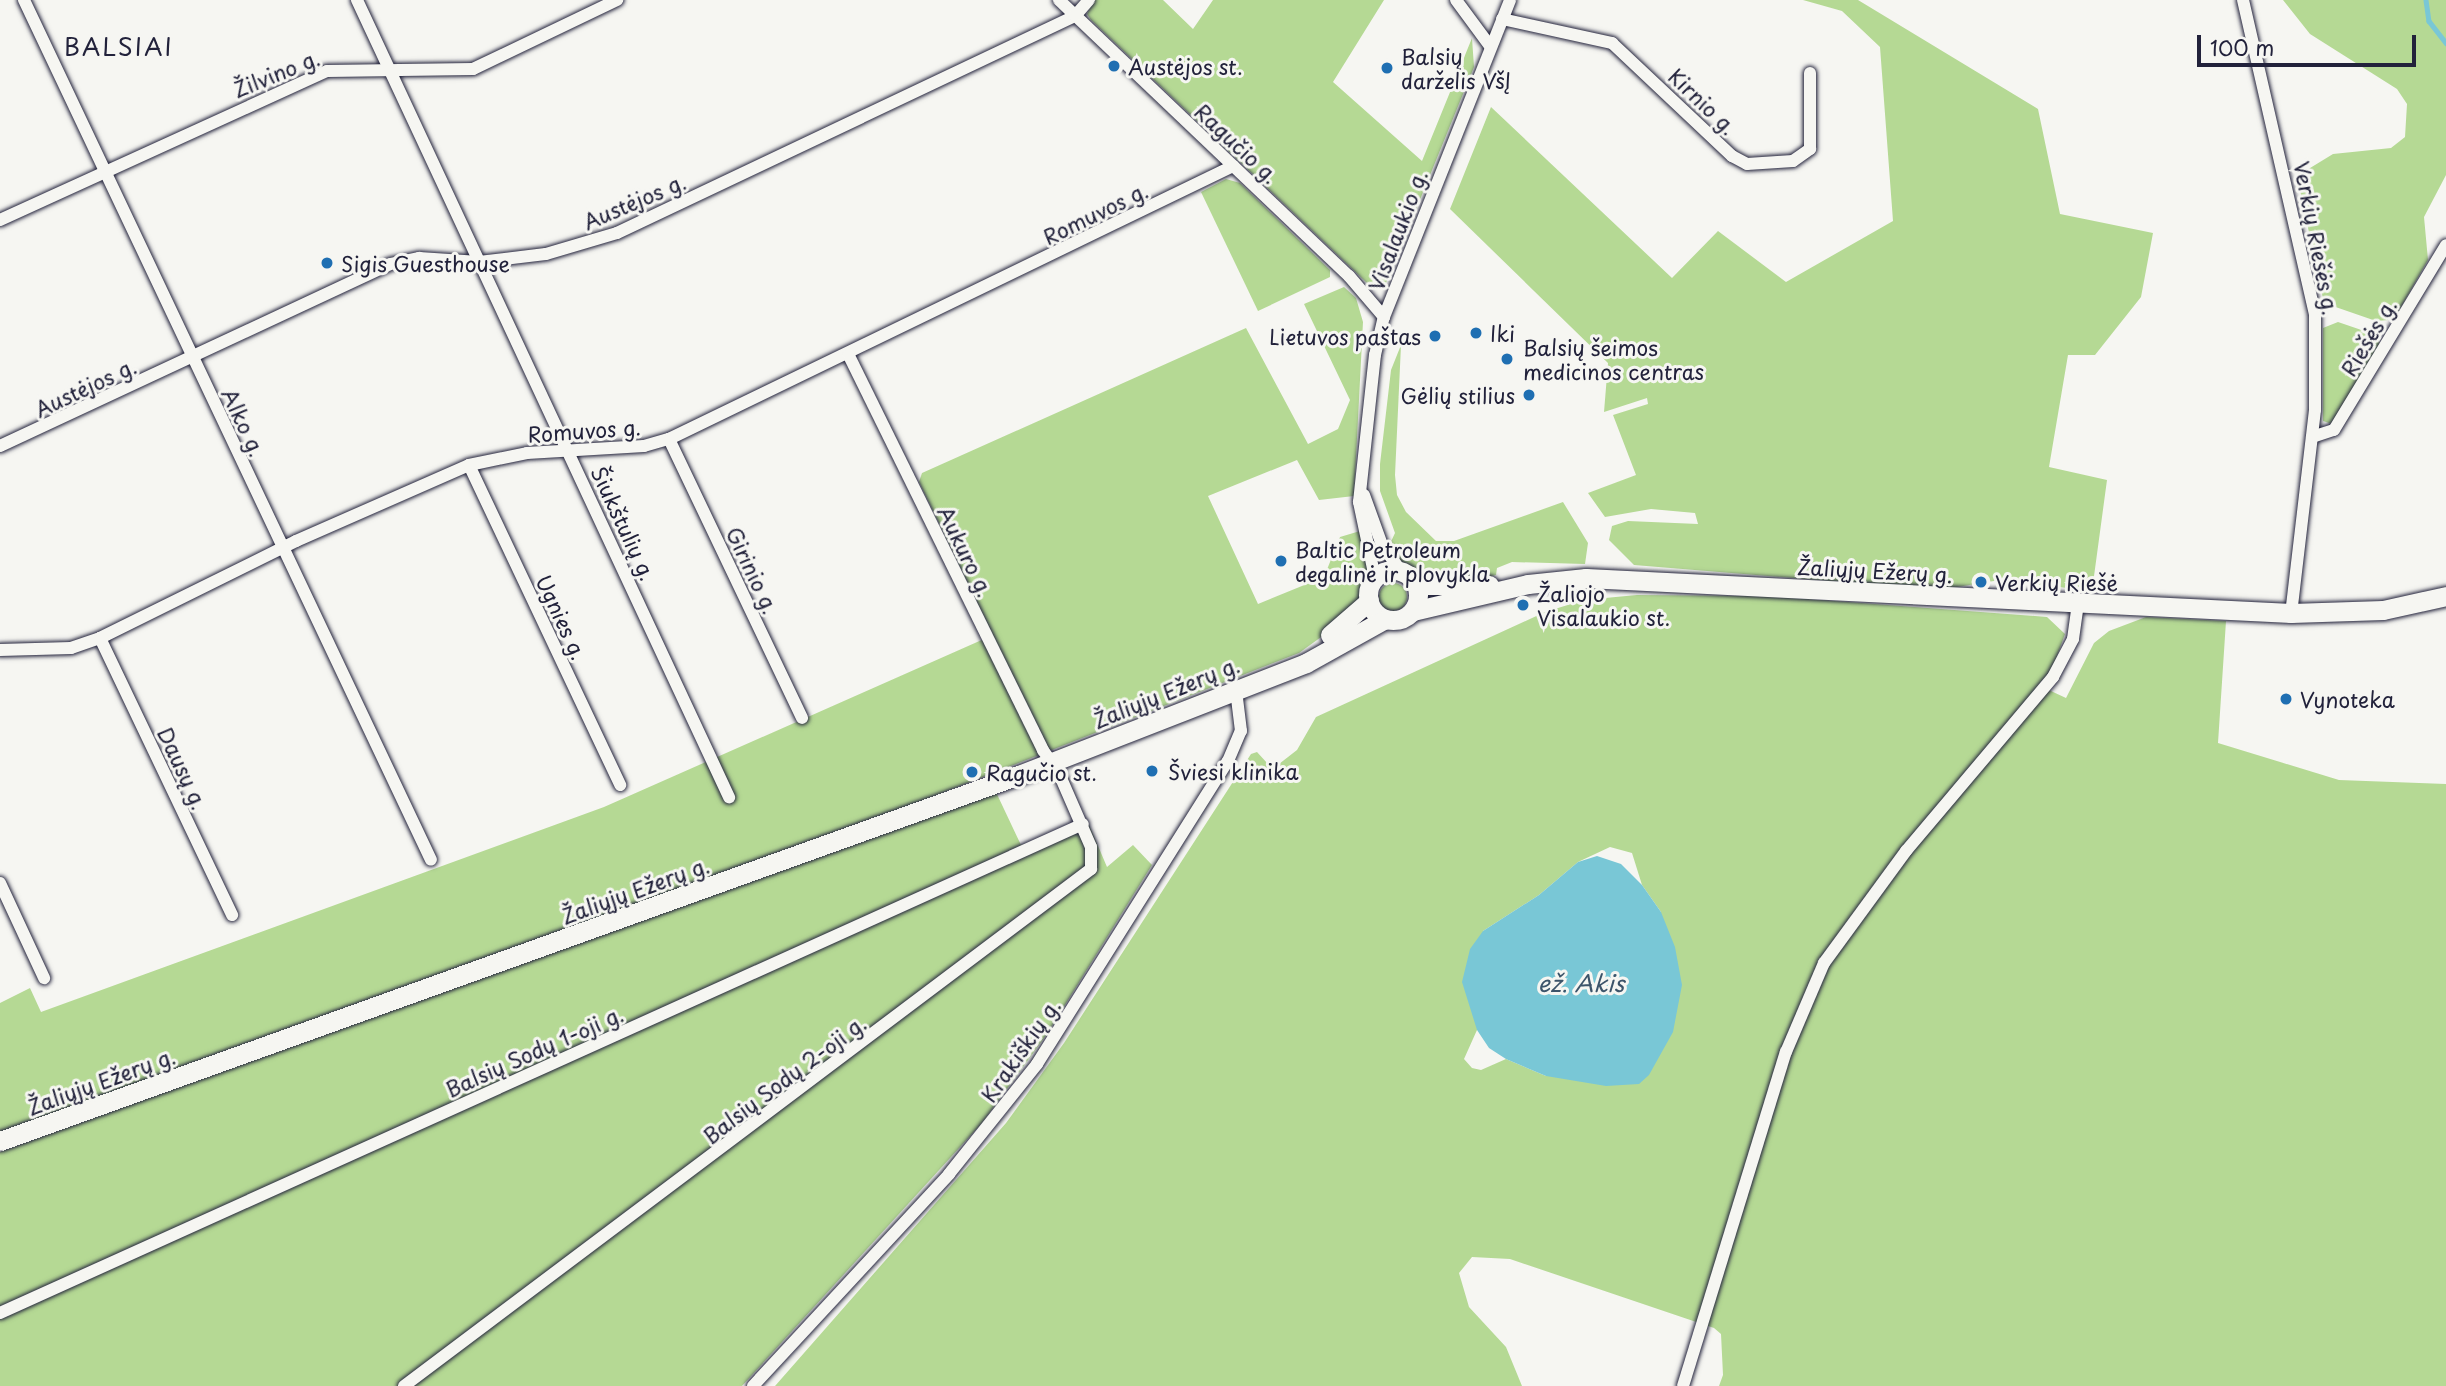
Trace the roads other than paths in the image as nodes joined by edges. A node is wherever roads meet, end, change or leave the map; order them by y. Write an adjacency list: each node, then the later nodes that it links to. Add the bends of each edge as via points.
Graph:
1 (24, 0): 15 (street, Alko g.)
2 (357, 0): 12 (street, Šiukštulių g.)
3 (617, 0): 12 (street, Žilvino g., via 472,69)
4 (1059, 0): 9 (street, Ragučio g.)
5 (1089, 0): 9 (street)
6 (1456, 0): 11 (street)
7 (1510, 0): 10 (street, Visalaukio g.)
8 (2243, 0): 22 (street, Verkių Riešės g., via 2315,314)
9 (1075, 16): 14 (street, Ragučio g.); 18 (street, Austėjos g., via 617,233 546,254)
10 (1502, 19): 11 (street, Visalaukio g.); 13 (street, Kirnio g., via 1612,43 1732,156 1747,164 1793,161 1810,149)
11 (1490, 46): 19 (street, Visalaukio g.)
12 (388, 67): 15 (street, Žilvino g., via 327,71); 18 (street, Šiukštulių g.)
13 (1810, 73)
14 (1233, 166): 19 (street, Ragučio g., via 1349,276); 20 (street, Romuvos g.)
15 (103, 171): 16 (street, Žilvino g.); 21 (street, Alko g.)
16 (0, 220)
17 (2446, 245): 22 (street, Riešės g., via 2334,429)
18 (479, 261): 21 (street, Austėjos g., via 419,258 390,264); 25 (street, Šiukštulių g.)
19 (1384, 317): 27 (street, Visalaukio g., via 1362,441)
20 (849, 355): 23 (street, Romuvos g.); 44 (street, Aukuro g.)
21 (194, 358): 24 (street, Austėjos g.); 28 (street, Alko g.)
22 (2312, 437): 37 (street, Verkių Riešės g.)
23 (669, 439): 25 (street, Romuvos g., via 644,446); 43 (street, Girinio g.)
24 (0, 446)
25 (569, 451): 26 (street, Romuvos g., via 501,456); 46 (street, Šiukštulių g.)
26 (469, 465): 28 (street, Romuvos g.); 45 (street, Ugnies g.)
27 (1360, 485): 29 (street, Visalaukio g., via 1382,545); 30 (street, Visalaukio g., via 1360,514)
28 (281, 549): 39 (street, Romuvos g.); 48 (street, Alko g.)
29 (1401, 571): 30 (main road); 31 (main road)
30 (1375, 578): 34 (main road)
31 (1417, 585): 32 (main road, Žaliųjų Ežerų g.); 36 (main road)
32 (1511, 587): 35 (main road, Žaliųjų Ežerų g., via 1586,579 1667,580); 36 (main road, Žaliųjų Ežerų g.)
33 (2446, 596): 37 (main road, Žaliųjų Ežerų g., via 2383,610)
34 (1368, 601): 38 (main road); 41 (main road, Žaliųjų Ežerų g.)
35 (2078, 604): 37 (main road, Žaliųjų Ežerų g.); 56 (street, via 2073,639 2053,677 1906,851 1824,963 1786,1052)
36 (1413, 611): 38 (main road, via 1397,620)
37 (2291, 613)
38 (1385, 619): 41 (main road, Žaliųjų Ežerų g., via 1306,663)
39 (100, 638): 40 (street, Romuvos g., via 71,648); 50 (street, Dausų g.)
40 (0, 650)
41 (1282, 671): 42 (main road, Žaliųjų Ežerų g.)
42 (1236, 690): 44 (main road, Žaliųjų Ežerų g.); 55 (street, Krakiškių g., via 1241,731 1228,761 1037,1065 949,1174)
43 (802, 718)
44 (1052, 762): 47 (street, Balsių Sodų 2-oji g.); 52 (main road, Žaliųjų Ežerų g.)
45 (620, 785)
46 (729, 797)
47 (1083, 824): 53 (street, Balsių Sodų 1-oji g.); 54 (street, Balsių Sodų 2-oji g., via 1092,858 1085,877)
48 (431, 860)
49 (0, 883): 51 (street)
50 (232, 915)
51 (44, 978)
52 (0, 1142)
53 (0, 1313)
54 (404, 1386)
55 (753, 1386)
56 (1683, 1386)

